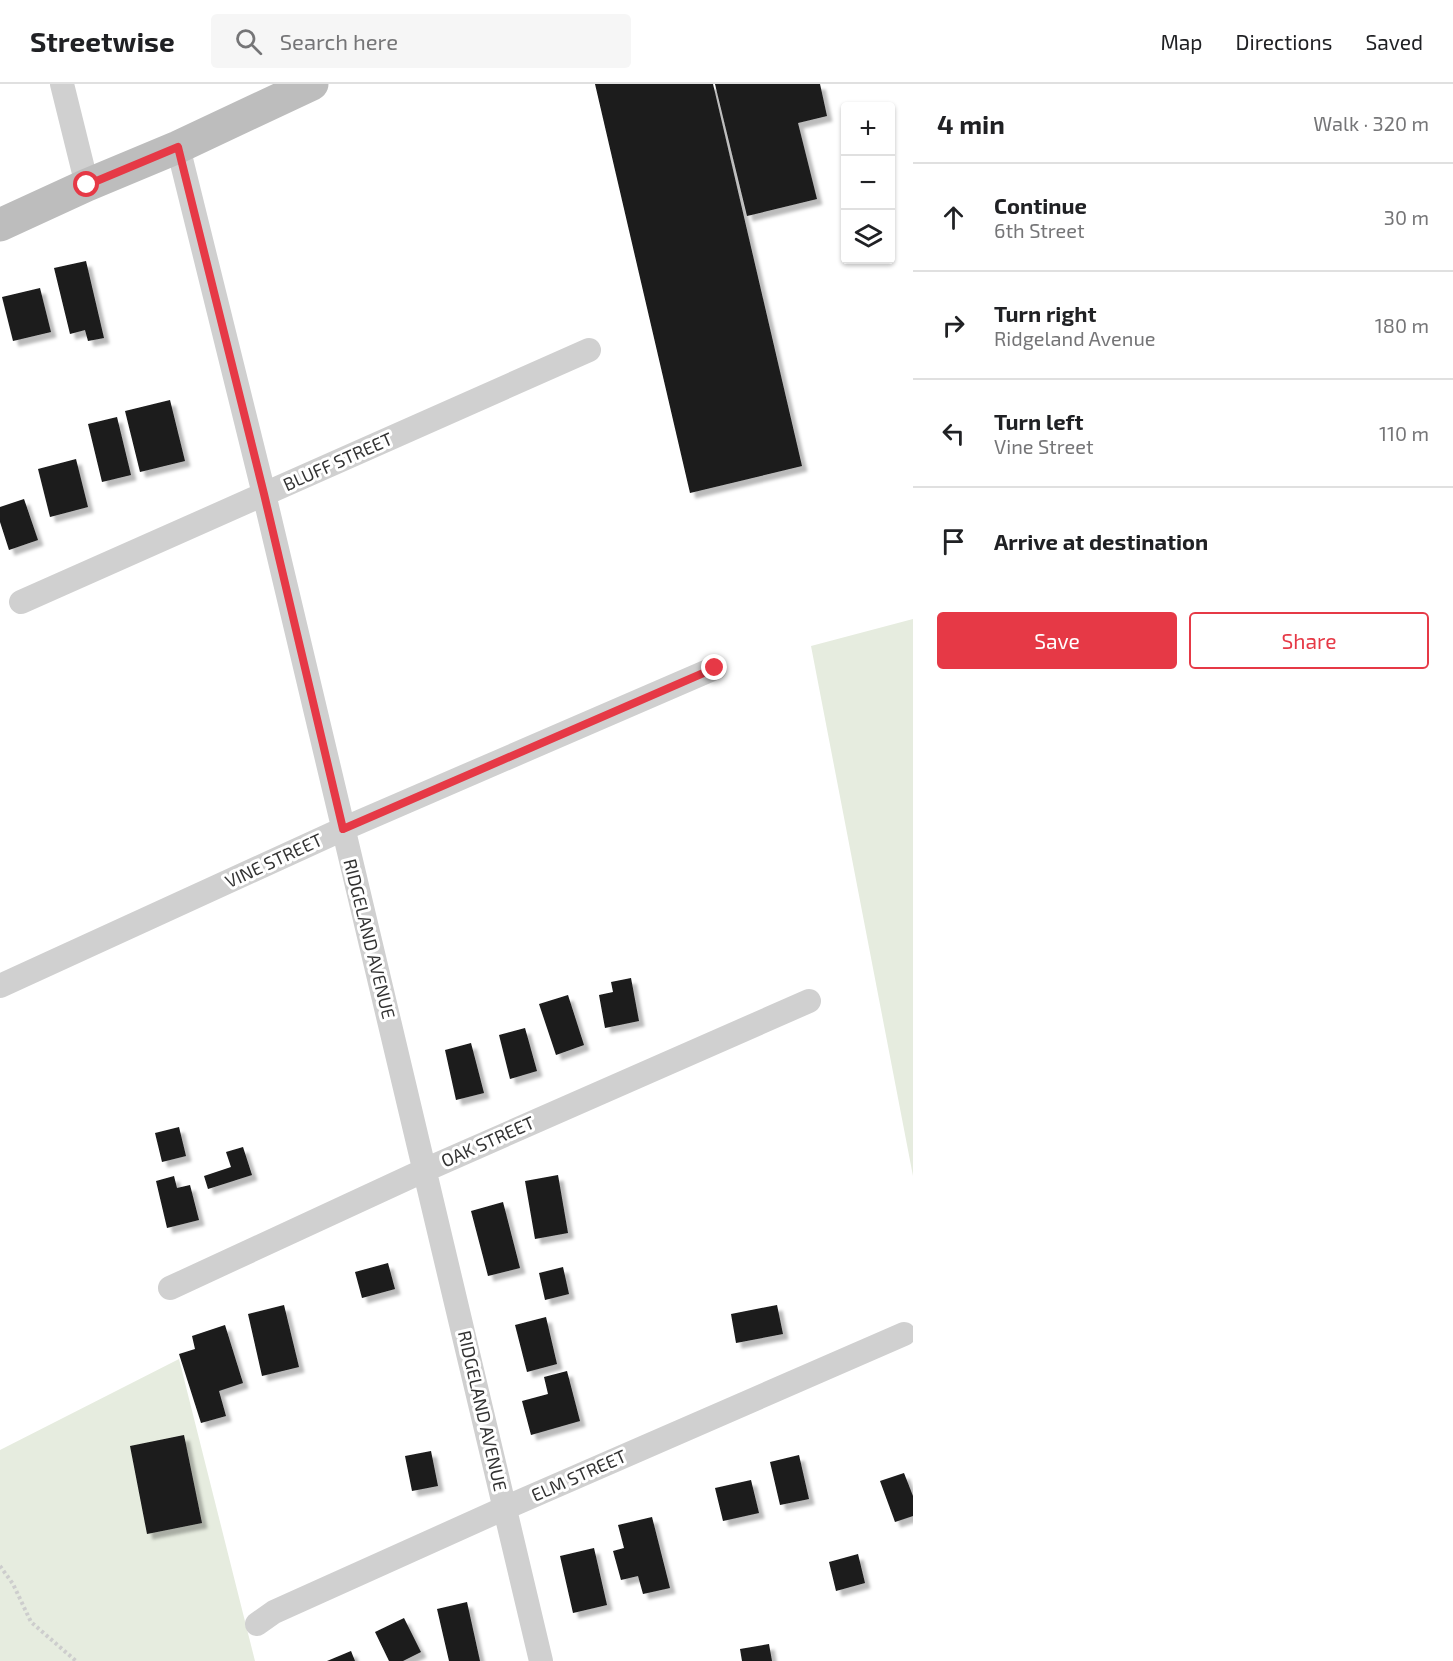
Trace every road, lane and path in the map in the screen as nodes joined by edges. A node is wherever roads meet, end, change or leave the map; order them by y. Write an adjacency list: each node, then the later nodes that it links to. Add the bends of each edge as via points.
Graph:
1 (62, 84): 4 (street)
2 (312, 84): 3 (street)
3 (178, 147): 4 (street); 7 (street, RIDGELAND AVENUE)
4 (87, 185): 5 (street)
5 (0, 225)
6 (590, 350): 7 (street, BLUFF STREET)
7 (264, 494): 8 (street, BLUFF STREET); 10 (street, RIDGELAND AVENUE)
8 (21, 602)
9 (715, 668): 10 (street, VINE STREET)
10 (343, 829): 11 (street, VINE STREET); 13 (street, RIDGELAND AVENUE)
11 (0, 986)
12 (809, 1001): 13 (street, OAK STREET)
13 (425, 1170): 14 (street, OAK STREET); 16 (street, RIDGELAND AVENUE)
14 (170, 1288)
15 (904, 1334): 16 (street, ELM STREET)
16 (505, 1508): 18 (street, ELM STREET, via 274,1612); 20 (street, RIDGELAND AVENUE)
17 (0, 1566): 19 (path, via 31,1622)
18 (257, 1624)
19 (76, 1661)
20 (541, 1661)

